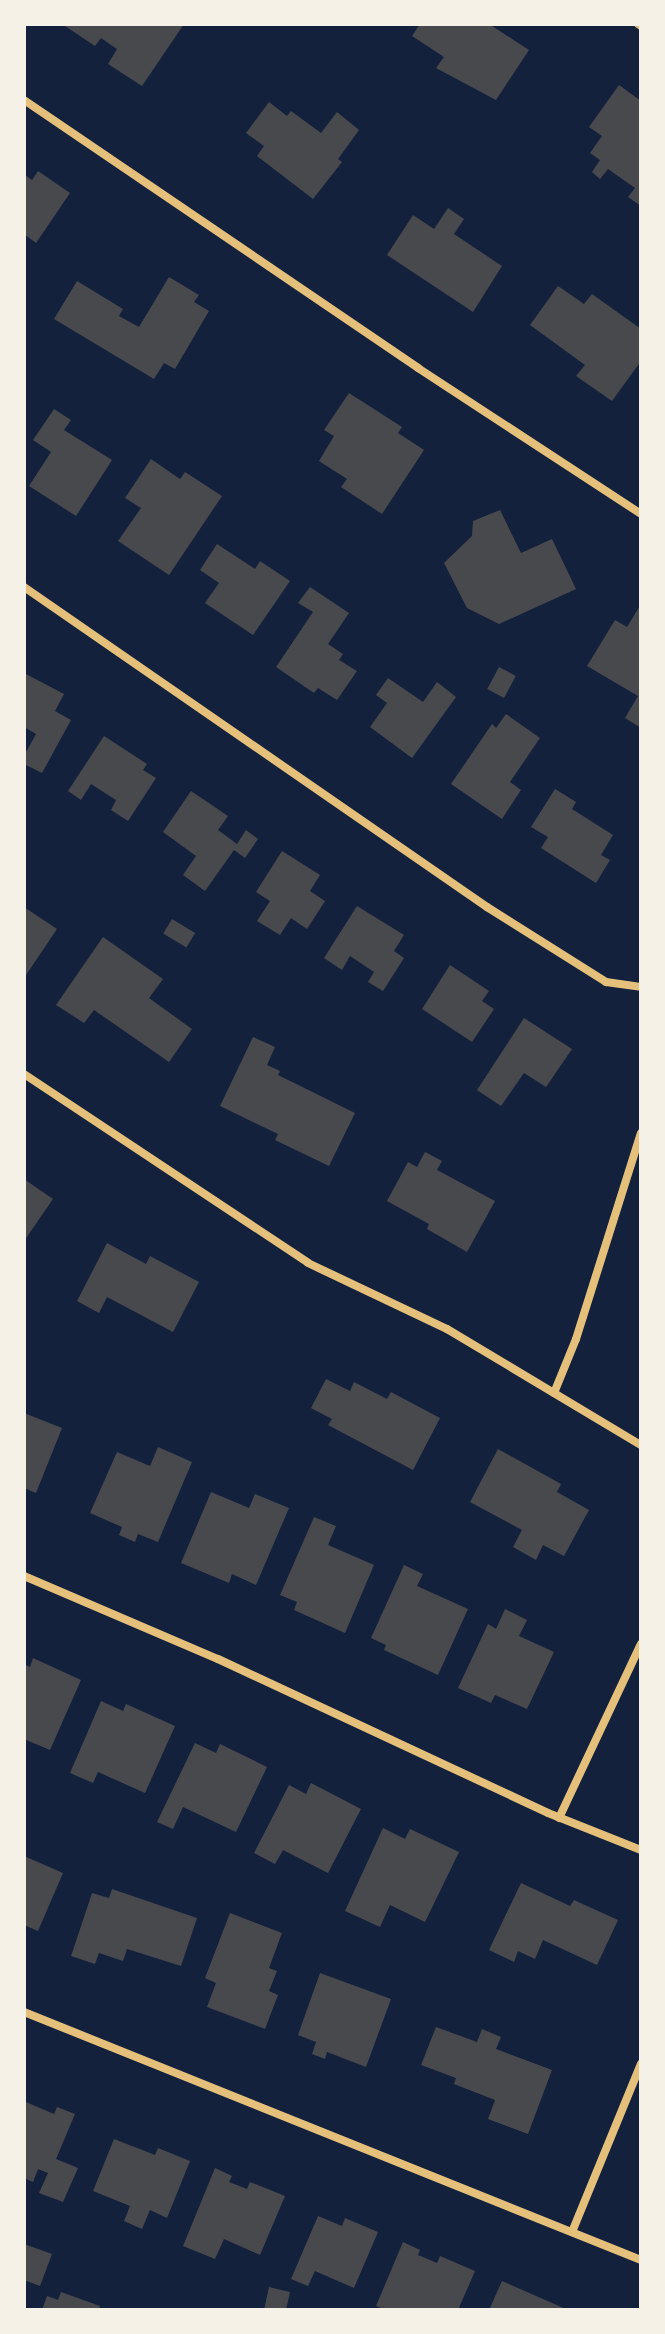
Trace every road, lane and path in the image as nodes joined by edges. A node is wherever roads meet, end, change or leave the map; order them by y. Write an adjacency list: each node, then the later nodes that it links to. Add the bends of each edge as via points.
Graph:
1 (24, 100): 2 (street)
2 (641, 514)
3 (24, 587): 4 (street, via 487,907 606,982)
4 (641, 987)
5 (24, 1074): 7 (street, via 308,1263 447,1329)
6 (641, 1133): 7 (street)
7 (554, 1393): 8 (street)
8 (641, 1445)
9 (24, 1576): 11 (street)
10 (641, 1644): 11 (street)
11 (559, 1818): 12 (street)
12 (641, 1850)
13 (24, 2012): 15 (street)
14 (641, 2064): 15 (street)
15 (572, 2232): 16 (street)
16 (641, 2260)

